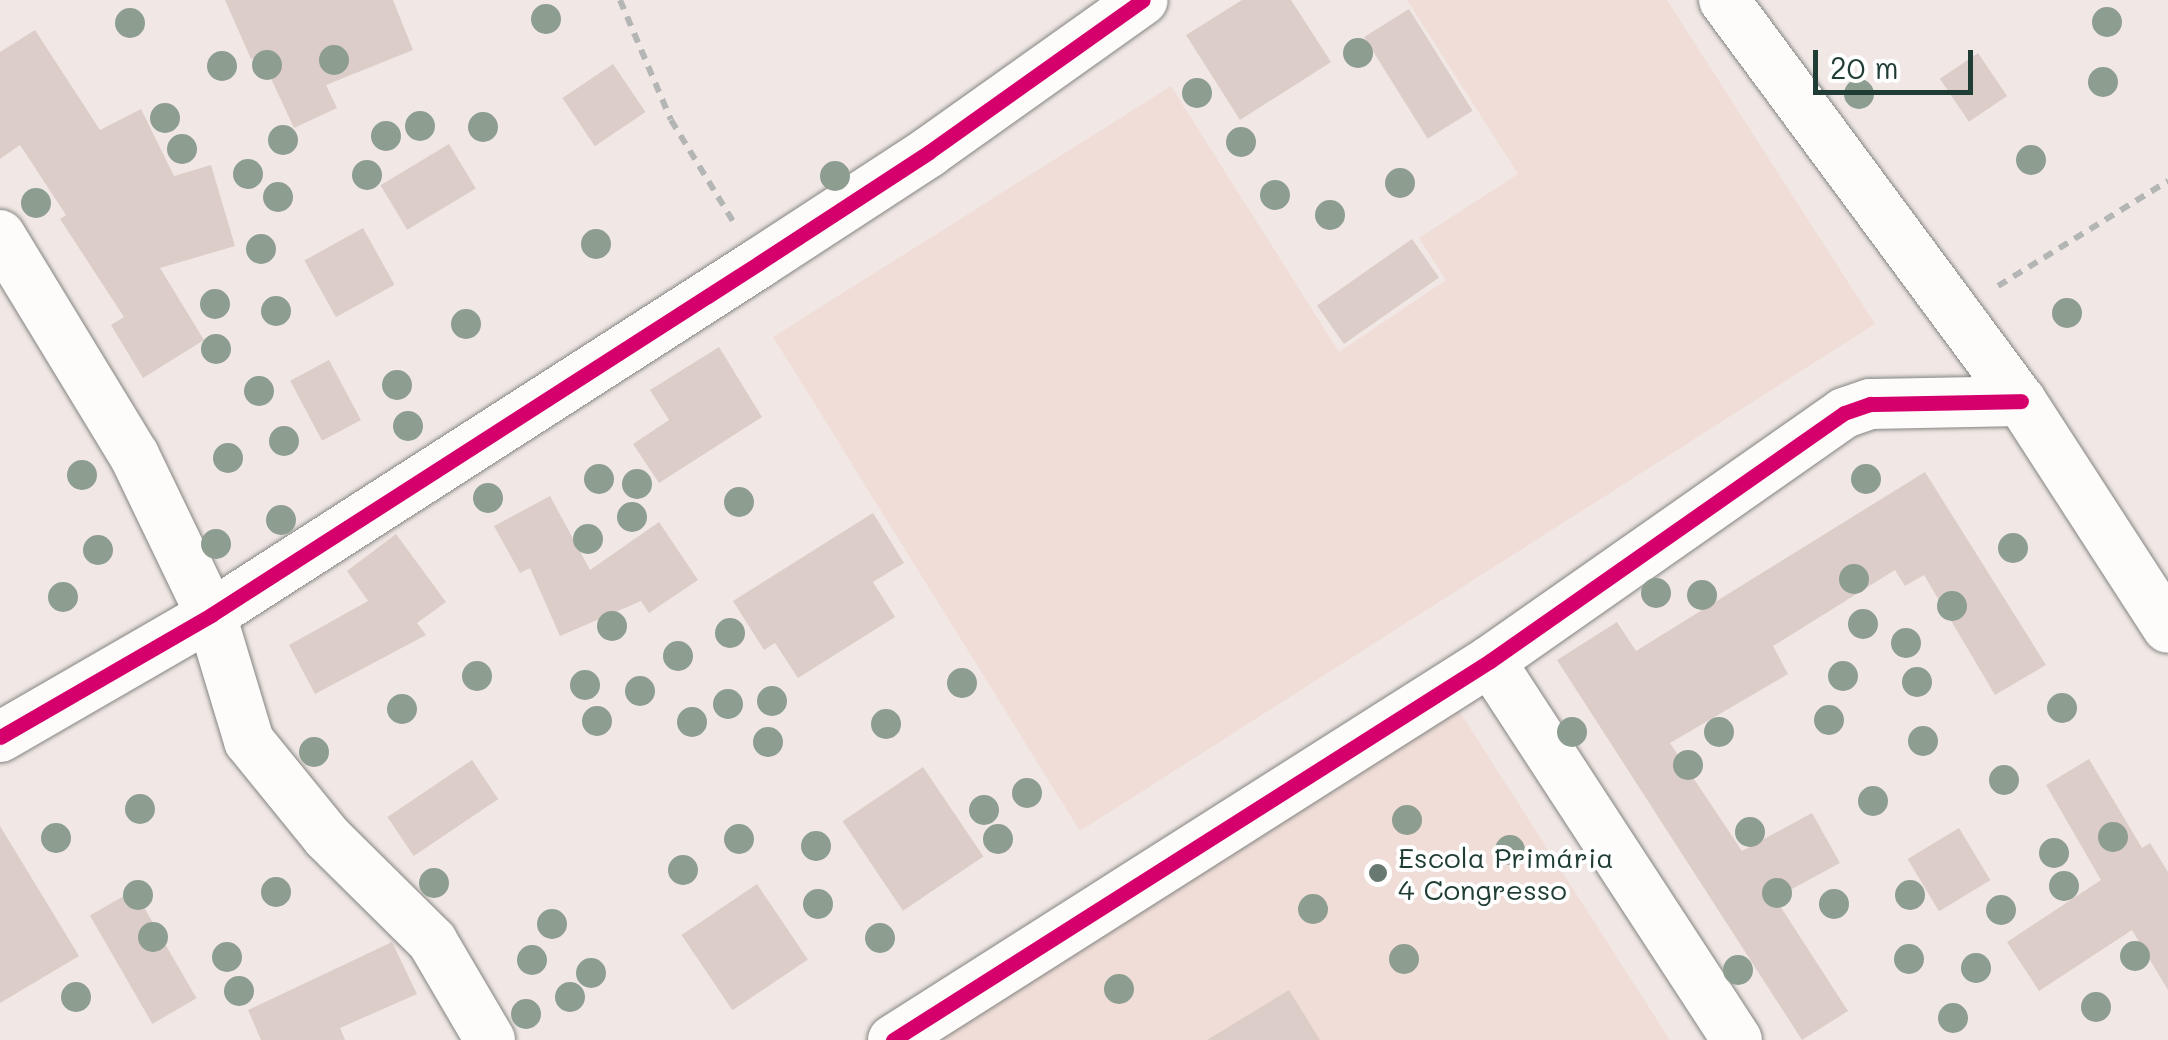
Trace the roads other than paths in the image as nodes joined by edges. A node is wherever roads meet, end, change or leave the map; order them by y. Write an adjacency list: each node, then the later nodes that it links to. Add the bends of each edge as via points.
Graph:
1 (1143, 0): 5 (street, via 930,152)
2 (1724, 0): 4 (street)
3 (0, 235): 5 (street, via 134,454)
4 (2021, 401): 6 (street); 7 (street, via 1870,404 1844,413)
5 (212, 615): 8 (street); 9 (street, via 249,741 327,837 432,942)
6 (2168, 628)
7 (1490, 661): 10 (street); 11 (street)
8 (0, 738)
9 (490, 1040)
10 (893, 1040)
11 (1737, 1040)

